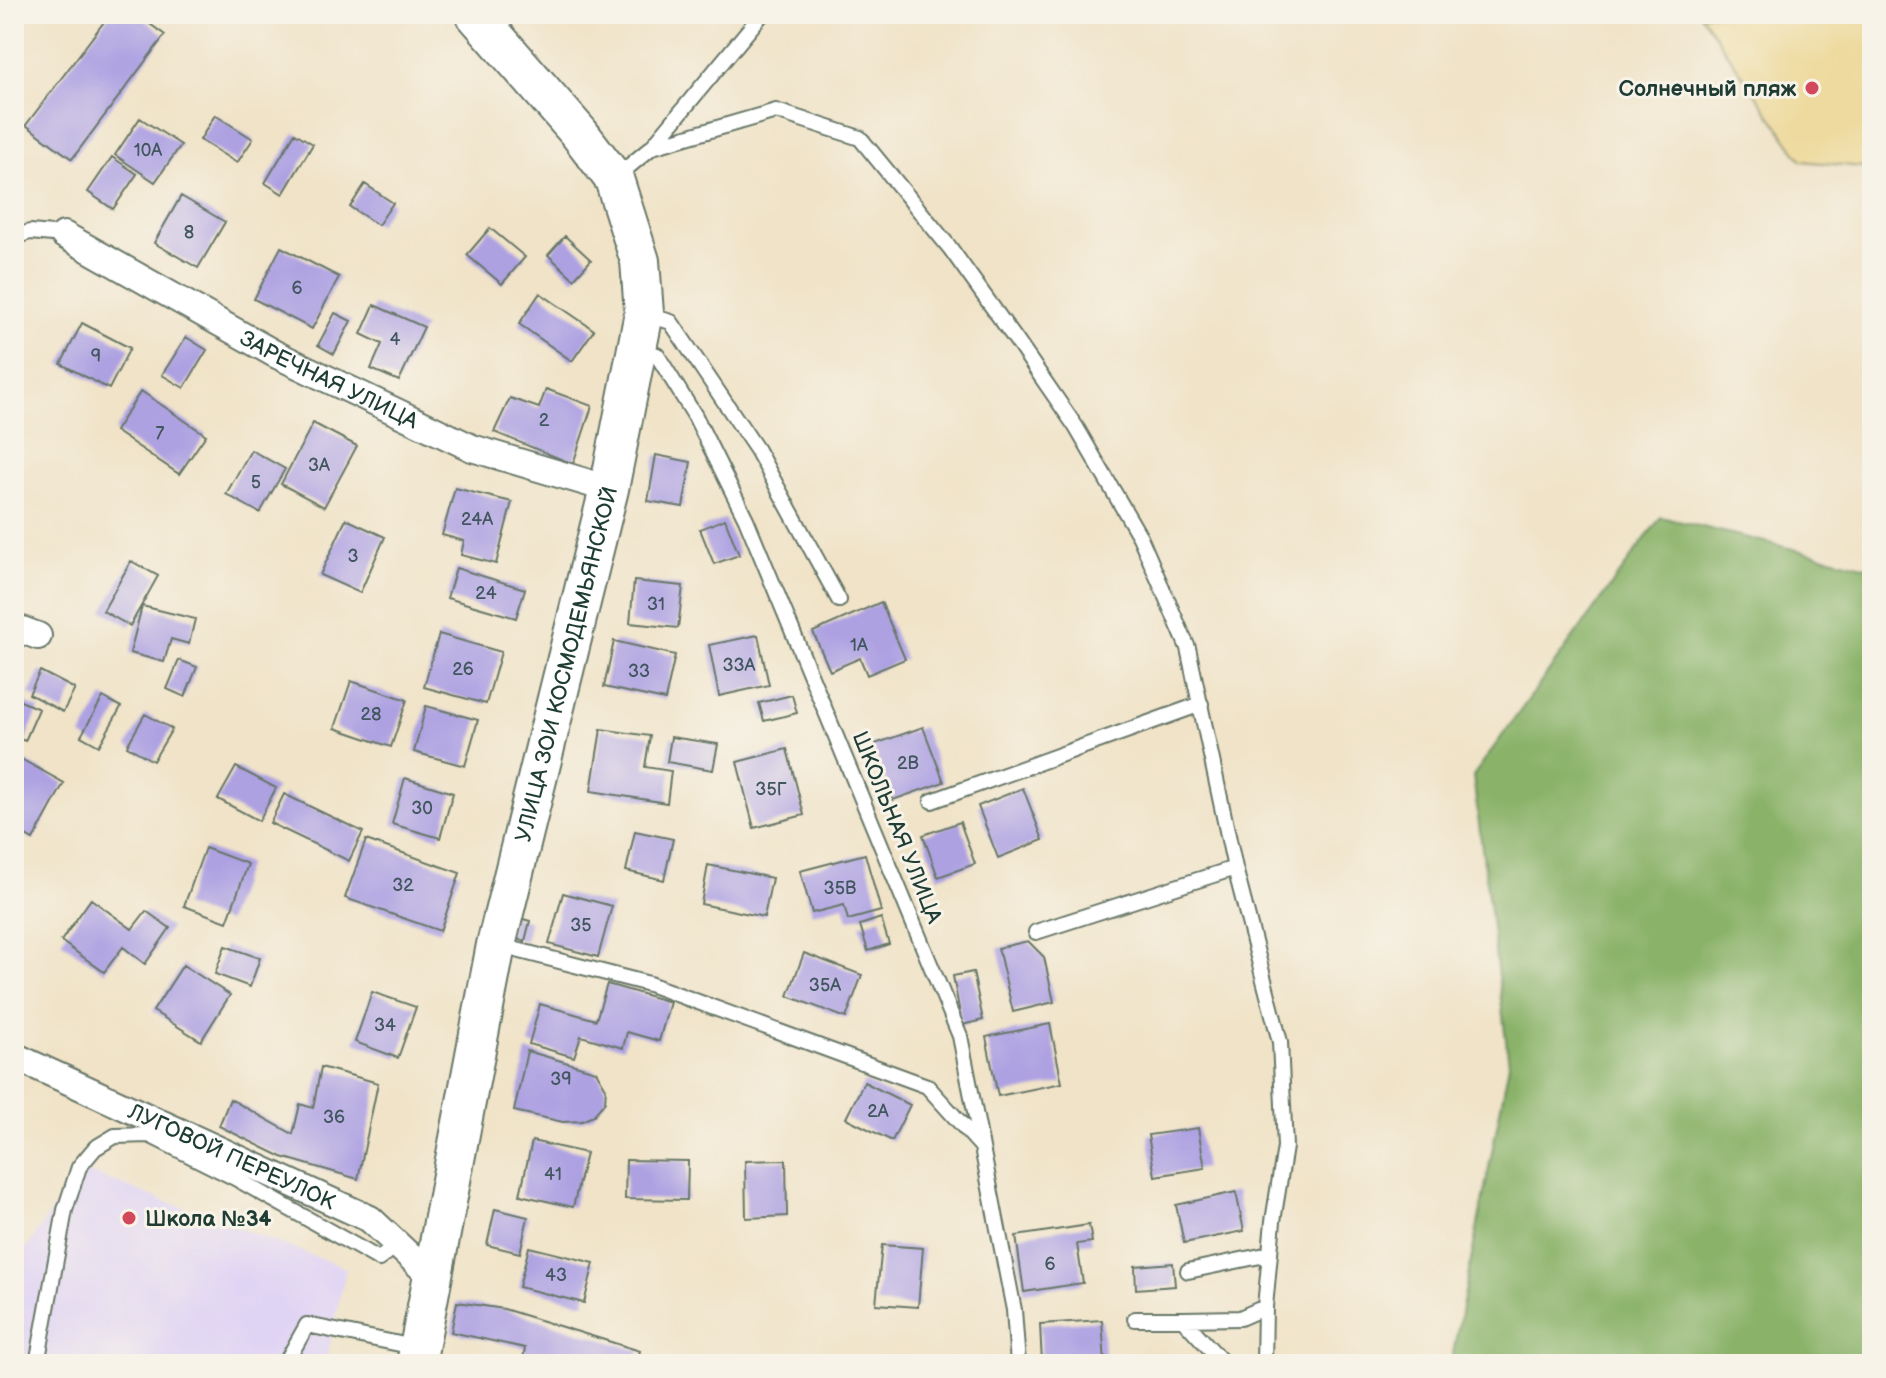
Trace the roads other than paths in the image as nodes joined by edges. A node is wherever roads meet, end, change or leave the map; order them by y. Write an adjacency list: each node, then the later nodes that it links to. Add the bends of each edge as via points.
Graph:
1 (475, 14): 4 (street, УЛИЦА ЗОИ КОСМОДЕМЬЯНСКОЙ)
2 (762, 14): 3 (lane)
3 (652, 147): 4 (lane); 10 (lane, via 776,111 860,138 950,248 1076,427 1140,537 1188,648)
4 (614, 179): 7 (street, УЛИЦА ЗОИ КОСМОДЕМЬЯНСКОЙ, via 640,261)
5 (64, 235): 6 (lane, via 30,232); 8 (street, ЗАРЕЧНАЯ УЛИЦА, via 275,354 472,448)
6 (14, 237)
7 (641, 331): 8 (street, УЛИЦА ЗОИ КОСМОДЕМЬЯНСКОЙ); 9 (lane, via 671,322 757,450); 16 (lane, ШКОЛЬНАЯ УЛИЦА, via 695,416 746,519 960,1036)
8 (609, 489): 14 (street, УЛИЦА ЗОИ КОСМОДЕМЬЯНСКОЙ)
9 (839, 600)
10 (1201, 704): 11 (lane); 12 (lane)
11 (932, 801)
12 (1235, 868): 13 (lane); 18 (lane, via 1280,1042 1285,1147)
13 (1036, 932)
14 (496, 945): 16 (lane, via 649,984 927,1086); 20 (street, УЛИЦА ЗОИ КОСМОДЕМЬЯНСКОЙ)
15 (14, 1056): 17 (street, ЛУГОВОЙ ПЕРЕУЛОК, via 370,1219)
16 (982, 1147): 27 (lane, ШКОЛЬНАЯ УЛИЦА, via 1014,1310)
17 (397, 1245): 20 (street, ЛУГОВОЙ ПЕРЕУЛОК); 25 (lane, via 379,1259 149,1135 115,1136 79,1167 65,1210)
18 (1270, 1254): 19 (lane); 21 (lane)
19 (1188, 1271)
20 (434, 1279): 24 (street, УЛИЦА ЗОИ КОСМОДЕМЬЯНСКОЙ)
21 (1265, 1307): 23 (lane, via 1240,1318); 29 (lane)
22 (1135, 1319): 23 (lane)
23 (1183, 1319): 28 (lane)
24 (418, 1356): 26 (lane, via 307,1325)
25 (37, 1364)
26 (285, 1364)
27 (1018, 1364)
28 (1224, 1364)
29 (1264, 1364)

